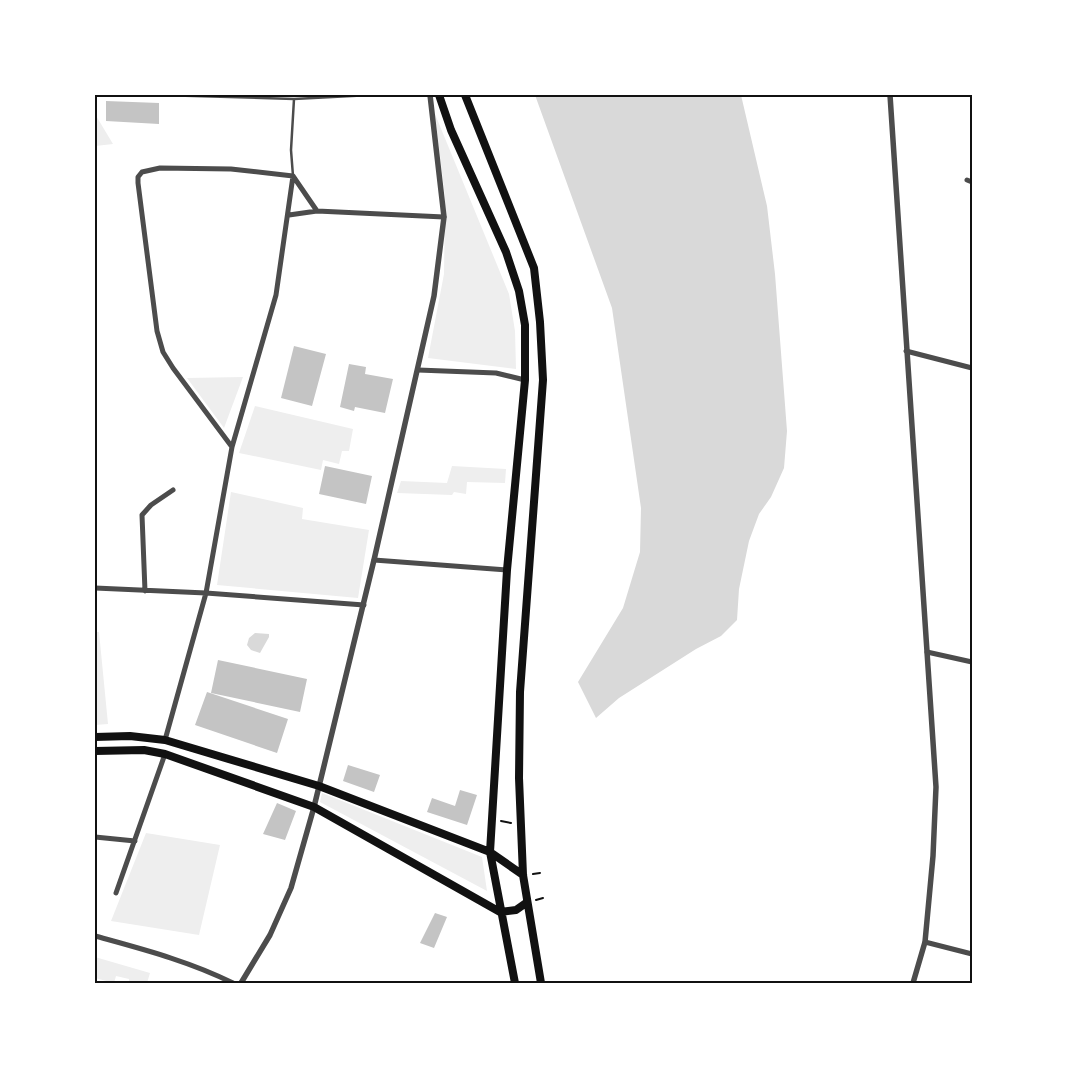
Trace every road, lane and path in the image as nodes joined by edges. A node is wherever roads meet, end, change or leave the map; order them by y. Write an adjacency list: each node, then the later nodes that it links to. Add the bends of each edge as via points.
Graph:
1 (159, 95): 7 (lane)
2 (371, 95): 7 (lane)
3 (430, 95): 11 (street)
4 (439, 95): 15 (main road, via 451,130 506,252 519,291 525,325)
5 (465, 95): 33 (main road, via 534,268 540,322 543,380 520,692)
6 (890, 95): 12 (street)
7 (294, 99): 8 (lane)
8 (293, 176): 9 (street); 10 (street); 16 (street, via 232,169 160,168 142,172 138,177 157,331 163,352)
9 (317, 211): 10 (street); 11 (street)
10 (289, 215): 16 (street, via 276,295)
11 (444, 217): 14 (street, via 434,296)
12 (906, 351): 13 (street); 24 (street)
13 (972, 368)
14 (418, 370): 15 (street, via 496,373); 18 (street)
15 (525, 380): 19 (main road)
16 (232, 447): 22 (street)
17 (173, 490): 21 (street, via 142,515)
18 (374, 560): 19 (street); 23 (street)
19 (508, 570): 32 (main road)
20 (95, 588): 21 (street)
21 (145, 591): 22 (street)
22 (206, 593): 23 (street); 27 (street)
23 (364, 605): 30 (street)
24 (927, 652): 25 (street); 42 (street, via 936,787)
25 (972, 662)
26 (95, 737): 27 (main road)
27 (165, 740): 30 (main road)
28 (95, 750): 29 (main road, via 144,750)
29 (165, 754): 31 (main road); 35 (street)
30 (319, 786): 31 (street); 36 (main road)
31 (314, 807): 40 (main road); 45 (street, via 291,888 270,935)
32 (491, 820): 33 (path); 36 (main road)
33 (521, 825): 37 (main road)
34 (95, 838): 35 (street)
35 (135, 841): 38 (street)
36 (490, 852): 37 (main road); 40 (main road)
37 (523, 875): 39 (main road)
38 (116, 893)
39 (526, 903): 40 (main road, via 516,910); 47 (main road)
40 (500, 912): 46 (main road)
41 (95, 936): 44 (street, via 176,959)
42 (924, 942): 43 (street); 48 (street)
43 (972, 954)
44 (232, 983)
45 (241, 983)
46 (515, 983)
47 (542, 983)
48 (913, 983)

